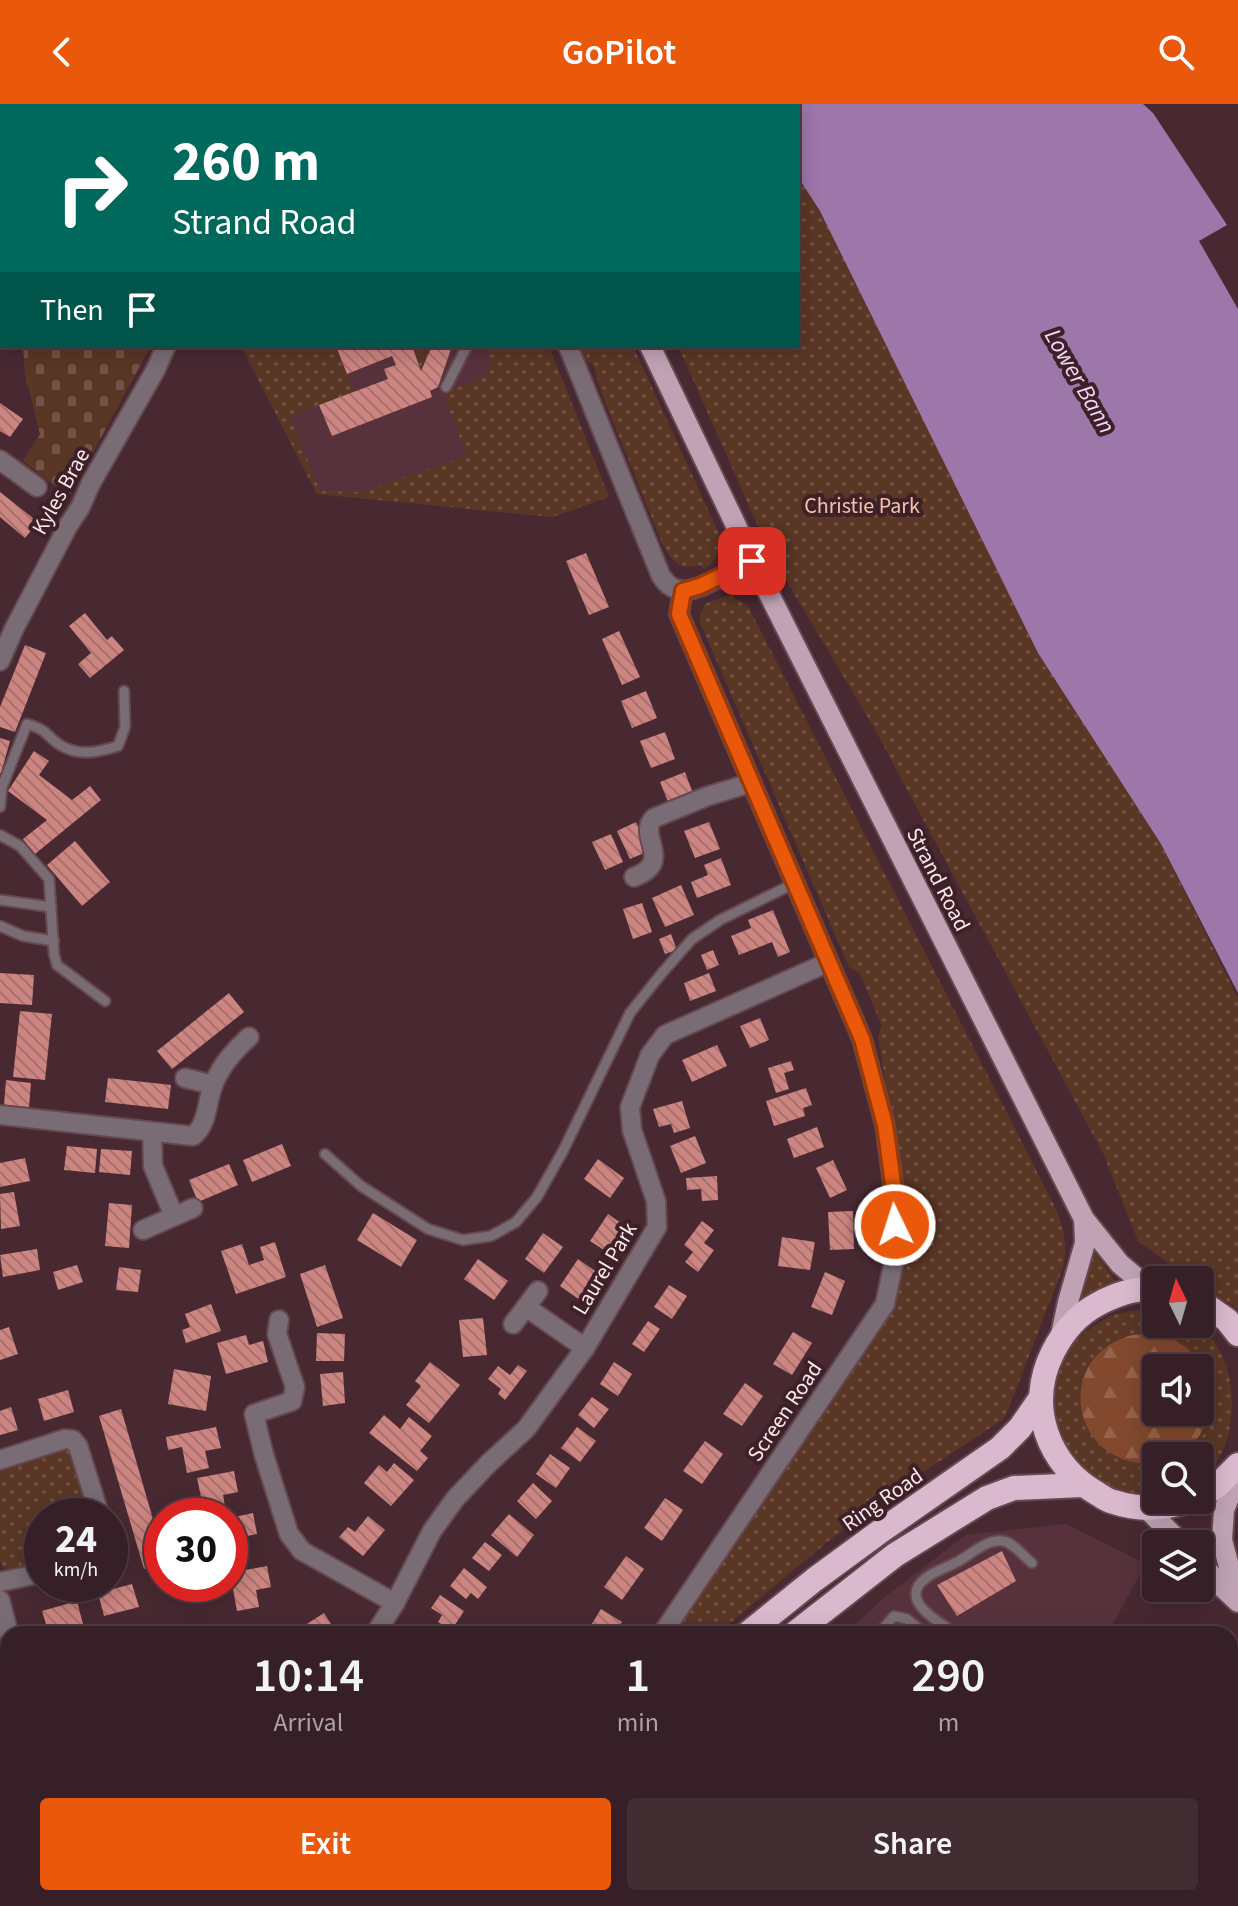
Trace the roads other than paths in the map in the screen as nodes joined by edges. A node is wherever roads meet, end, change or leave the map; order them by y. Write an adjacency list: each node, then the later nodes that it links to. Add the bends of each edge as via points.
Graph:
1 (165, 348): 10 (street, Kyles Brae)
2 (466, 348): 5 (lane)
3 (569, 348): 9 (street, via 661,576)
4 (651, 348): 8 (main road, Strand Road)
5 (446, 387)
6 (0, 460): 7 (street)
7 (37, 487)
8 (752, 561): 9 (street); 31 (main road, Strand Road)
9 (683, 591): 12 (street, via 679,614)
10 (0, 661)
11 (124, 691): 13 (lane, via 125,727 118,746 96,753 78,751 27,724 2,787)
12 (751, 783): 15 (street, via 649,822 655,857 643,874); 16 (street)
13 (0, 807)
14 (0, 835): 18 (lane, via 20,846 49,879)
15 (634, 877)
16 (795, 883): 21 (street); 28 (lane, via 720,920 692,939 662,973 630,1013 563,1151 516,1222 491,1236 463,1240 428,1229 361,1186)
17 (0, 900): 18 (lane)
18 (51, 907): 20 (lane)
19 (0, 926): 20 (lane)
20 (54, 941): 22 (lane, via 57,965)
21 (829, 962): 42 (street, Laurel Park, via 665,1035 650,1055 630,1107 632,1130 656,1201 657,1227); 63 (street, Screen Road, via 862,1039 885,1125 896,1252 885,1304)
22 (105, 1001)
23 (249, 1037): 25 (street, via 229,1056)
24 (185, 1078): 25 (street)
25 (213, 1085): 27 (street, via 202,1129 193,1136)
26 (0, 1115): 27 (street)
27 (152, 1132): 30 (street, via 153,1166)
28 (325, 1154)
29 (193, 1208): 30 (street)
30 (174, 1216): 32 (street)
31 (1084, 1219): 33 (main road, Strand Road, via 1120,1264); 41 (main road, via 1085,1243)
32 (143, 1230)
33 (1142, 1281)
34 (538, 1291): 36 (street)
35 (1142, 1291): 41 (highway, via 1116,1295 1086,1310)
36 (526, 1307): 39 (street); 42 (street)
37 (1214, 1311): 40 (highway)
38 (279, 1320): 60 (street, via 277,1334 295,1387 292,1401 254,1414 289,1534 302,1551)
39 (513, 1324)
40 (1234, 1326)
41 (1061, 1335): 43 (highway, via 1045,1367)
42 (585, 1348): 60 (street, Laurel Park, via 526,1429 455,1499)
43 (1040, 1399): 47 (highway, via 1045,1431 1059,1461); 64 (highway, Ring Road, via 1000,1448)
44 (0, 1460): 49 (street, via 73,1440)
45 (1238, 1465): 48 (highway)
46 (1238, 1475): 59 (main road, via 1224,1510 1222,1540)
47 (1082, 1485): 50 (highway, via 1112,1502); 53 (highway, via 1014,1488 987,1498)
48 (1214, 1487)
49 (94, 1498)
50 (1142, 1508)
51 (1152, 1514): 52 (main road)
52 (1168, 1530)
53 (895, 1555): 65 (highway); 66 (highway)
54 (1032, 1563): 69 (lane, via 998,1540 927,1577 918,1585 918,1605)
55 (24, 1577): 57 (street)
56 (1214, 1578): 59 (main road)
57 (0, 1582)
58 (0, 1600): 61 (street)
59 (1238, 1602)
60 (395, 1603): 62 (street, Laurel Park)
61 (7, 1626)
62 (380, 1626)
63 (667, 1626)
64 (757, 1626)
65 (804, 1626)
66 (828, 1626)
67 (885, 1626): 68 (lane, via 894,1616)
68 (916, 1626)
69 (944, 1626)

